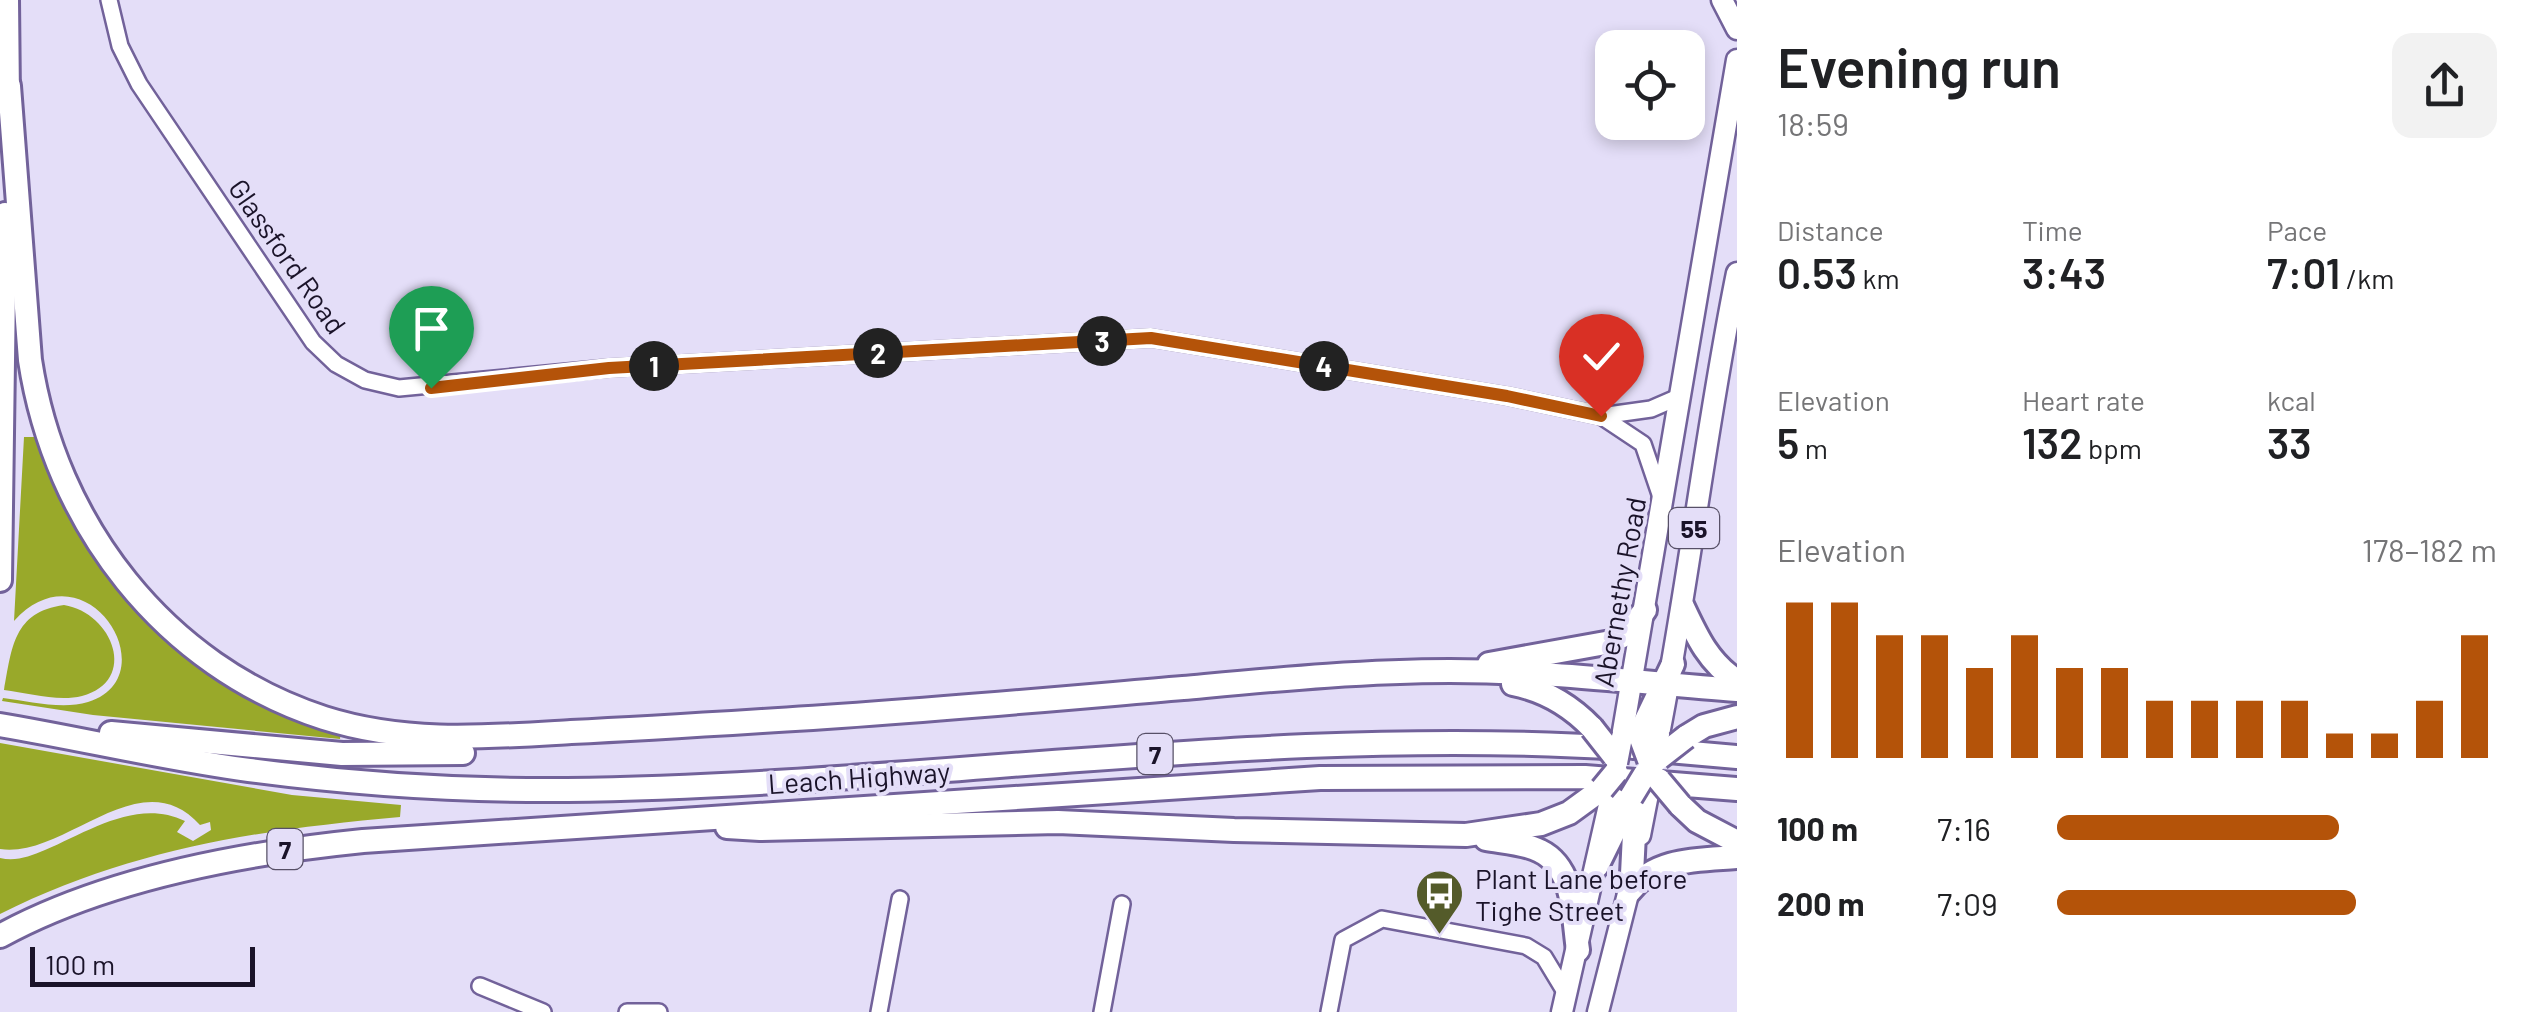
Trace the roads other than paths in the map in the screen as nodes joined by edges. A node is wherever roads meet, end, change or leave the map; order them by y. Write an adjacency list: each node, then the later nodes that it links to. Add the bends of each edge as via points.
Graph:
1 (8, 0): 6 (highway)
2 (109, 0): 9 (street, Glassford Road, via 120,46 139,84 313,342 366,380 431,388 609,368 1151,338)
3 (1722, 0): 4 (main road)
4 (1737, 29)
5 (1737, 60): 8 (main road, Abernethy Road / 55)
6 (9, 86): 11 (highway); 20 (highway, via 30,360 46,437 98,544 178,636 271,697 399,735 440,739)
7 (1737, 273): 12 (main road, 55)
8 (1680, 396): 9 (street, Glassford Road, via 1651,409); 10 (main road, Abernethy Road / 55)
9 (1601, 416): 10 (street, Glassford Road, via 1643,444)
10 (1663, 501): 13 (main road, Abernethy Road / 55)
11 (0, 580)
12 (1682, 608): 15 (main road, 55); 17 (highway, via 1708,656)
13 (1645, 610): 14 (highway, via 1611,642); 16 (main road, Abernethy Road / 55)
14 (1451, 671): 16 (highway); 20 (highway); 26 (highway, bridge, via 1524,686 1568,706 1592,728)
15 (1668, 678): 16 (highway); 18 (highway); 23 (highway, 7)
16 (1633, 679): 23 (highway)
17 (1737, 681)
18 (1737, 690)
19 (1737, 717): 25 (highway, 7, bridge, via 1704,726)
20 (704, 725): 22 (highway, via 559,746 393,755)
21 (0, 726): 22 (highway, Leach Highway / 7)
22 (43, 732): 24 (highway, Leach Highway / 7, via 247,770 468,789 743,784 1431,742)
23 (1640, 733): 25 (highway, bridge); 26 (highway, 7, bridge)
24 (1737, 757)
25 (1653, 766): 28 (highway, 7, bridge); 31 (highway, bridge, via 1697,821)
26 (1617, 768): 28 (highway, 7, bridge); 28 (highway, bridge)
27 (1737, 789): 29 (highway, Leach Highway / 7, via 1585,776 1320,778)
28 (1624, 800): 30 (highway, 7, via 1542,824); 33 (highway, 7); 34 (highway, via 1635,844)
29 (658, 822): 30 (highway, 7, via 760,830 1058,822); 37 (highway, Leach Highway / 7, via 363,840 233,858 86,900)
30 (1466, 834): 38 (highway, 7, via 1550,857 1568,886)
31 (1737, 842)
32 (1737, 856): 34 (highway, via 1662,866)
33 (1597, 866): 38 (main road)
34 (1631, 883): 47 (main road)
35 (900, 898): 44 (street)
36 (1122, 904): 45 (street)
37 (0, 936)
38 (1578, 950): 40 (main road)
39 (480, 986): 41 (street)
40 (1564, 1003): 46 (street, via 1544,957 1526,946 1382,918 1343,940)
41 (543, 1012)
42 (627, 1012): 43 (street)
43 (659, 1012)
44 (879, 1012)
45 (1102, 1012)
46 (1329, 1012)
47 (1598, 1012)

